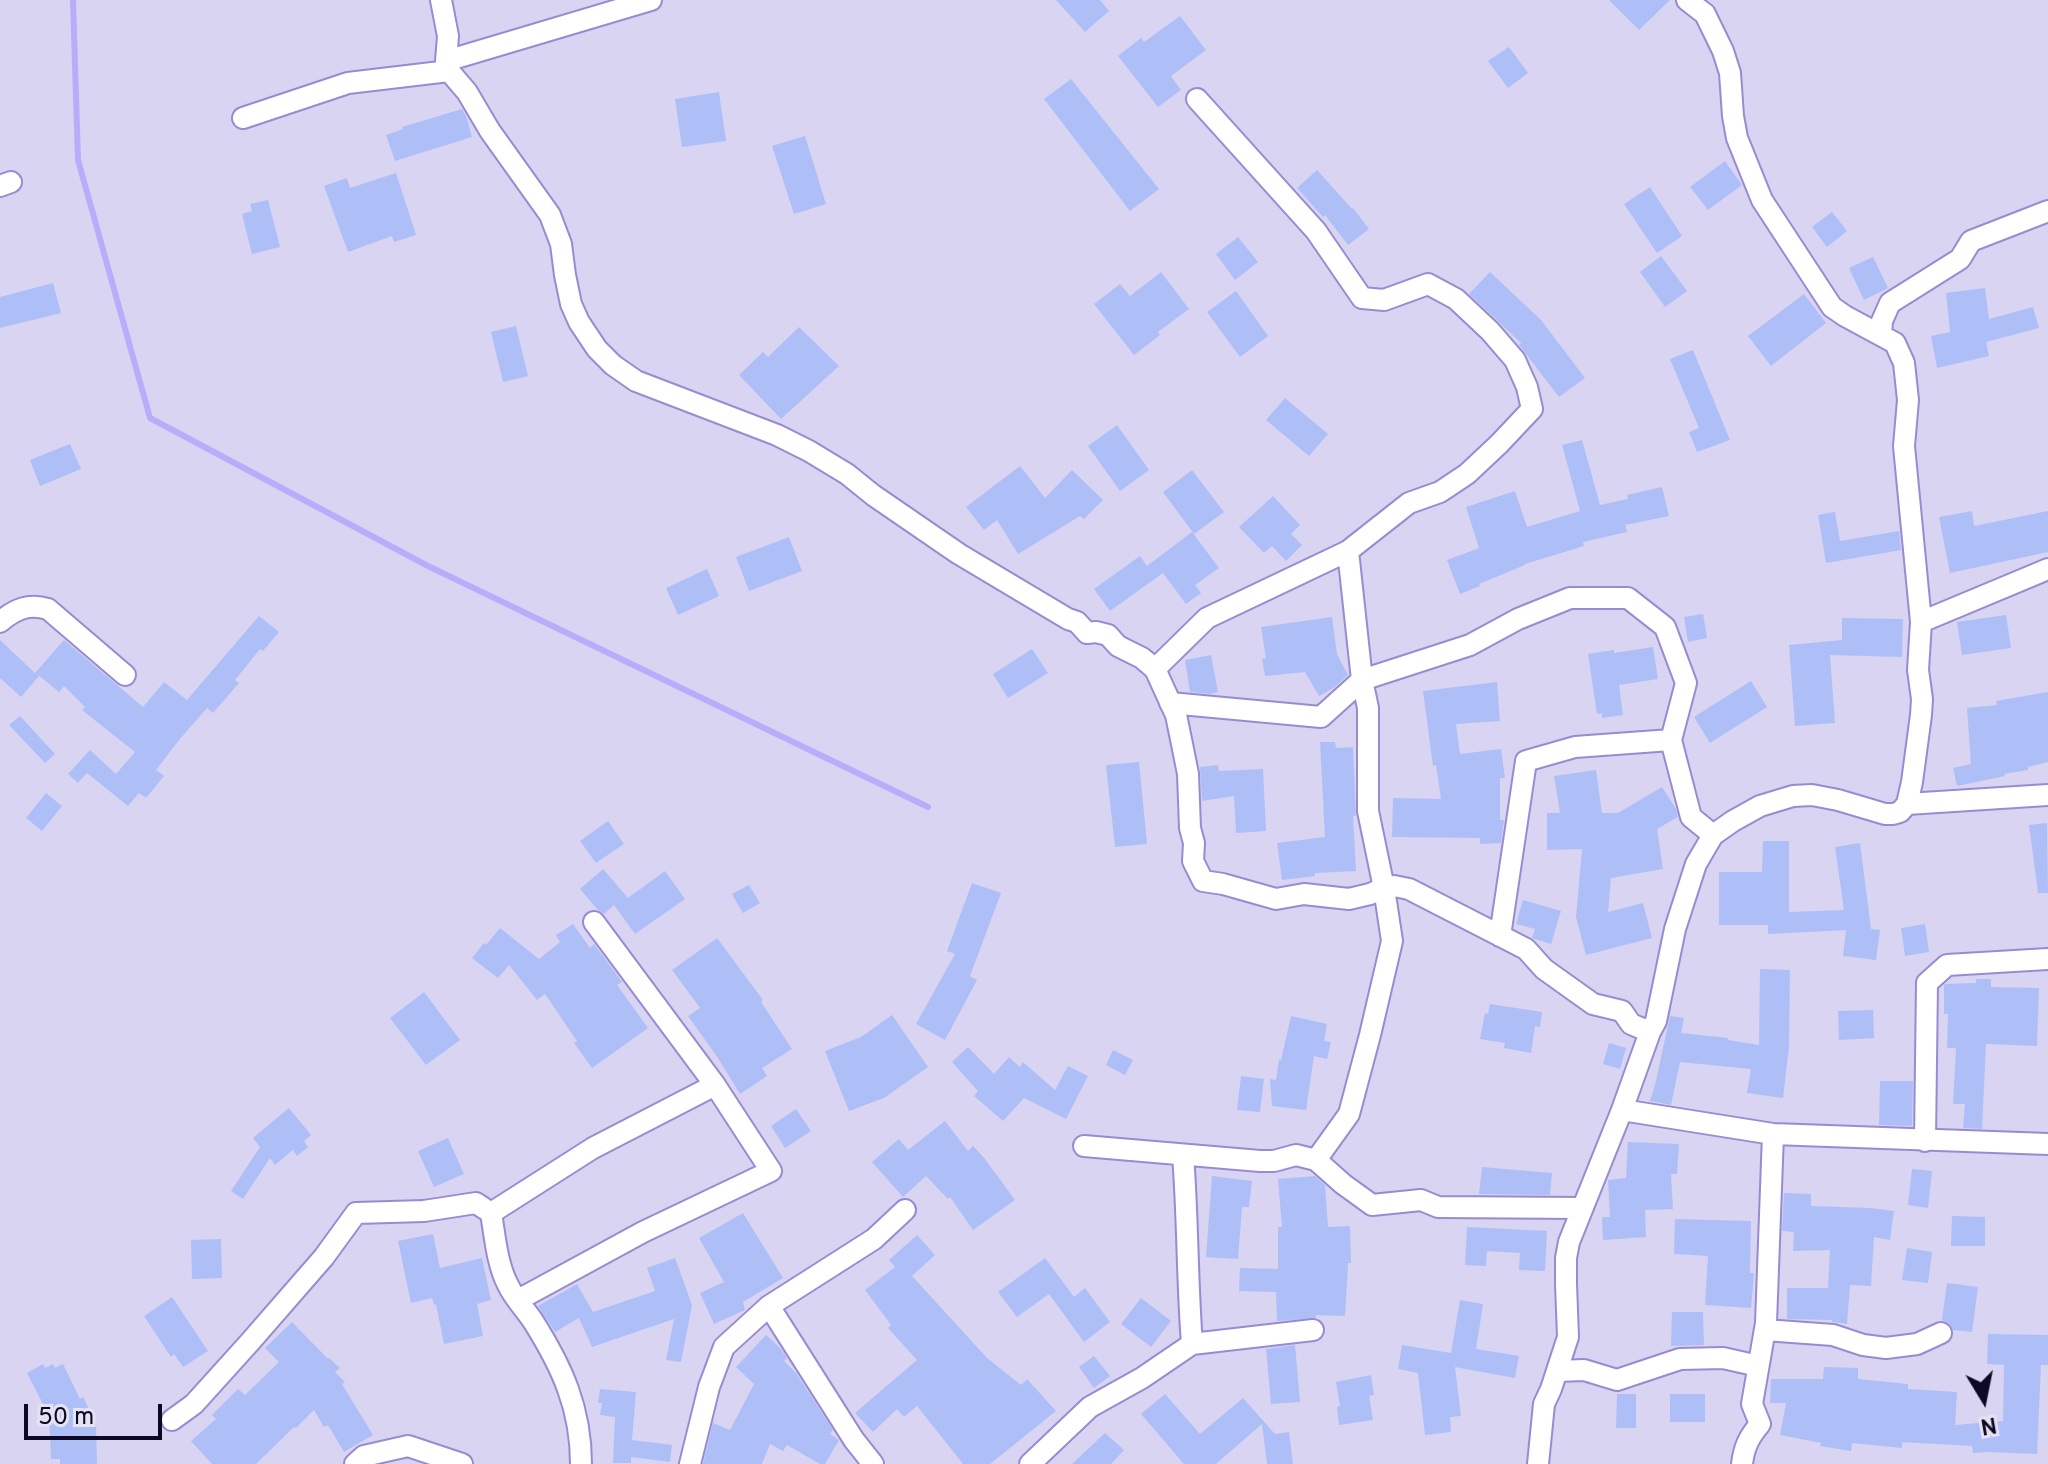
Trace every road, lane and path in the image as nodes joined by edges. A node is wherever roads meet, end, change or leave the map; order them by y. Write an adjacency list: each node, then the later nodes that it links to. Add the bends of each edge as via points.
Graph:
1 (441, 0): 4 (street)
2 (651, 0): 4 (street)
3 (1687, 0): 8 (street, via 1705,14 1723,51 1737,138 1762,200 1832,307)
4 (447, 66): 6 (street, via 348,83); 13 (street, via 550,215 561,244 571,304 597,349 613,365 636,381 809,451 959,554 1077,622 1087,633 1108,635)
5 (1197, 99): 9 (street, via 1316,231 1362,298 1384,300 1428,284 1456,299 1515,360 1527,387 1532,409 1467,474 1440,492 1409,503)
6 (243, 118)
7 (2048, 211): 8 (street, via 1971,241 1960,259 1890,303)
8 (1881, 335): 12 (street, via 1895,343 1904,363 1904,446)
9 (1348, 551): 13 (street, via 1207,618); 15 (street)
10 (2048, 569): 12 (street)
11 (0, 622): 14 (street, via 26,606 48,609)
12 (1921, 622): 19 (street, via 1921,715)
13 (1155, 669): 16 (street)
14 (125, 675)
15 (1362, 680): 16 (street, via 1321,717); 17 (street, via 1470,645 1570,598 1628,598 1665,627 1686,683); 21 (street, via 1368,708 1368,811)
16 (1170, 703): 21 (street, via 1188,774 1193,861 1203,881 1276,899 1304,894 1349,899)
17 (1671, 740): 20 (street, via 1691,817); 23 (street, via 1575,747 1526,761)
18 (2048, 795): 19 (street)
19 (1907, 804): 20 (street, via 1900,812 1885,814 1838,800 1793,796 1760,806)
20 (1713, 835): 25 (street, via 1696,864 1675,929)
21 (1384, 888): 23 (street, via 1420,893); 33 (street, via 1392,941 1370,1035 1349,1114)
22 (594, 922): 26 (street)
23 (1500, 936): 25 (street, via 1526,949 1544,969 1593,1004 1622,1011 1631,1024)
24 (2048, 959): 29 (street, via 1947,965 1927,983)
25 (1650, 1032): 27 (street)
26 (715, 1085): 36 (street, via 593,1148); 37 (street, via 771,1171)
27 (1622, 1110): 28 (street); 34 (street)
28 (1773, 1134): 29 (street); 40 (street)
29 (1925, 1141): 30 (street)
30 (2048, 1144)
31 (1084, 1146): 32 (street)
32 (1183, 1155): 33 (street, via 1274,1161 1296,1155); 42 (street)
33 (1316, 1160): 34 (street, via 1372,1205 1421,1200 1438,1207)
34 (1582, 1208): 44 (street, via 1566,1258 1568,1337)
35 (905, 1210): 38 (street, via 874,1239)
36 (491, 1213): 37 (street, via 500,1262); 45 (street, via 476,1203 356,1213 250,1342 194,1404)
37 (518, 1300): 48 (street, via 562,1370 579,1427)
38 (769, 1306): 49 (street, via 724,1347); 50 (street)
39 (1313, 1330): 42 (street)
40 (1765, 1330): 41 (street, via 1833,1335 1886,1348 1917,1344); 43 (street)
41 (1941, 1333)
42 (1192, 1344): 51 (street, via 1090,1407)
43 (1759, 1363): 44 (street, via 1680,1359 1617,1380 1584,1370); 53 (street, via 1752,1404 1760,1424 1745,1446)
44 (1557, 1371): 52 (street, via 1544,1404)
45 (172, 1420)
46 (355, 1464): 47 (street, via 364,1456 408,1446)
47 (462, 1464)
48 (581, 1464)
49 (690, 1464)
50 (873, 1464)
51 (1030, 1464)
52 (1538, 1464)
53 (1742, 1464)

